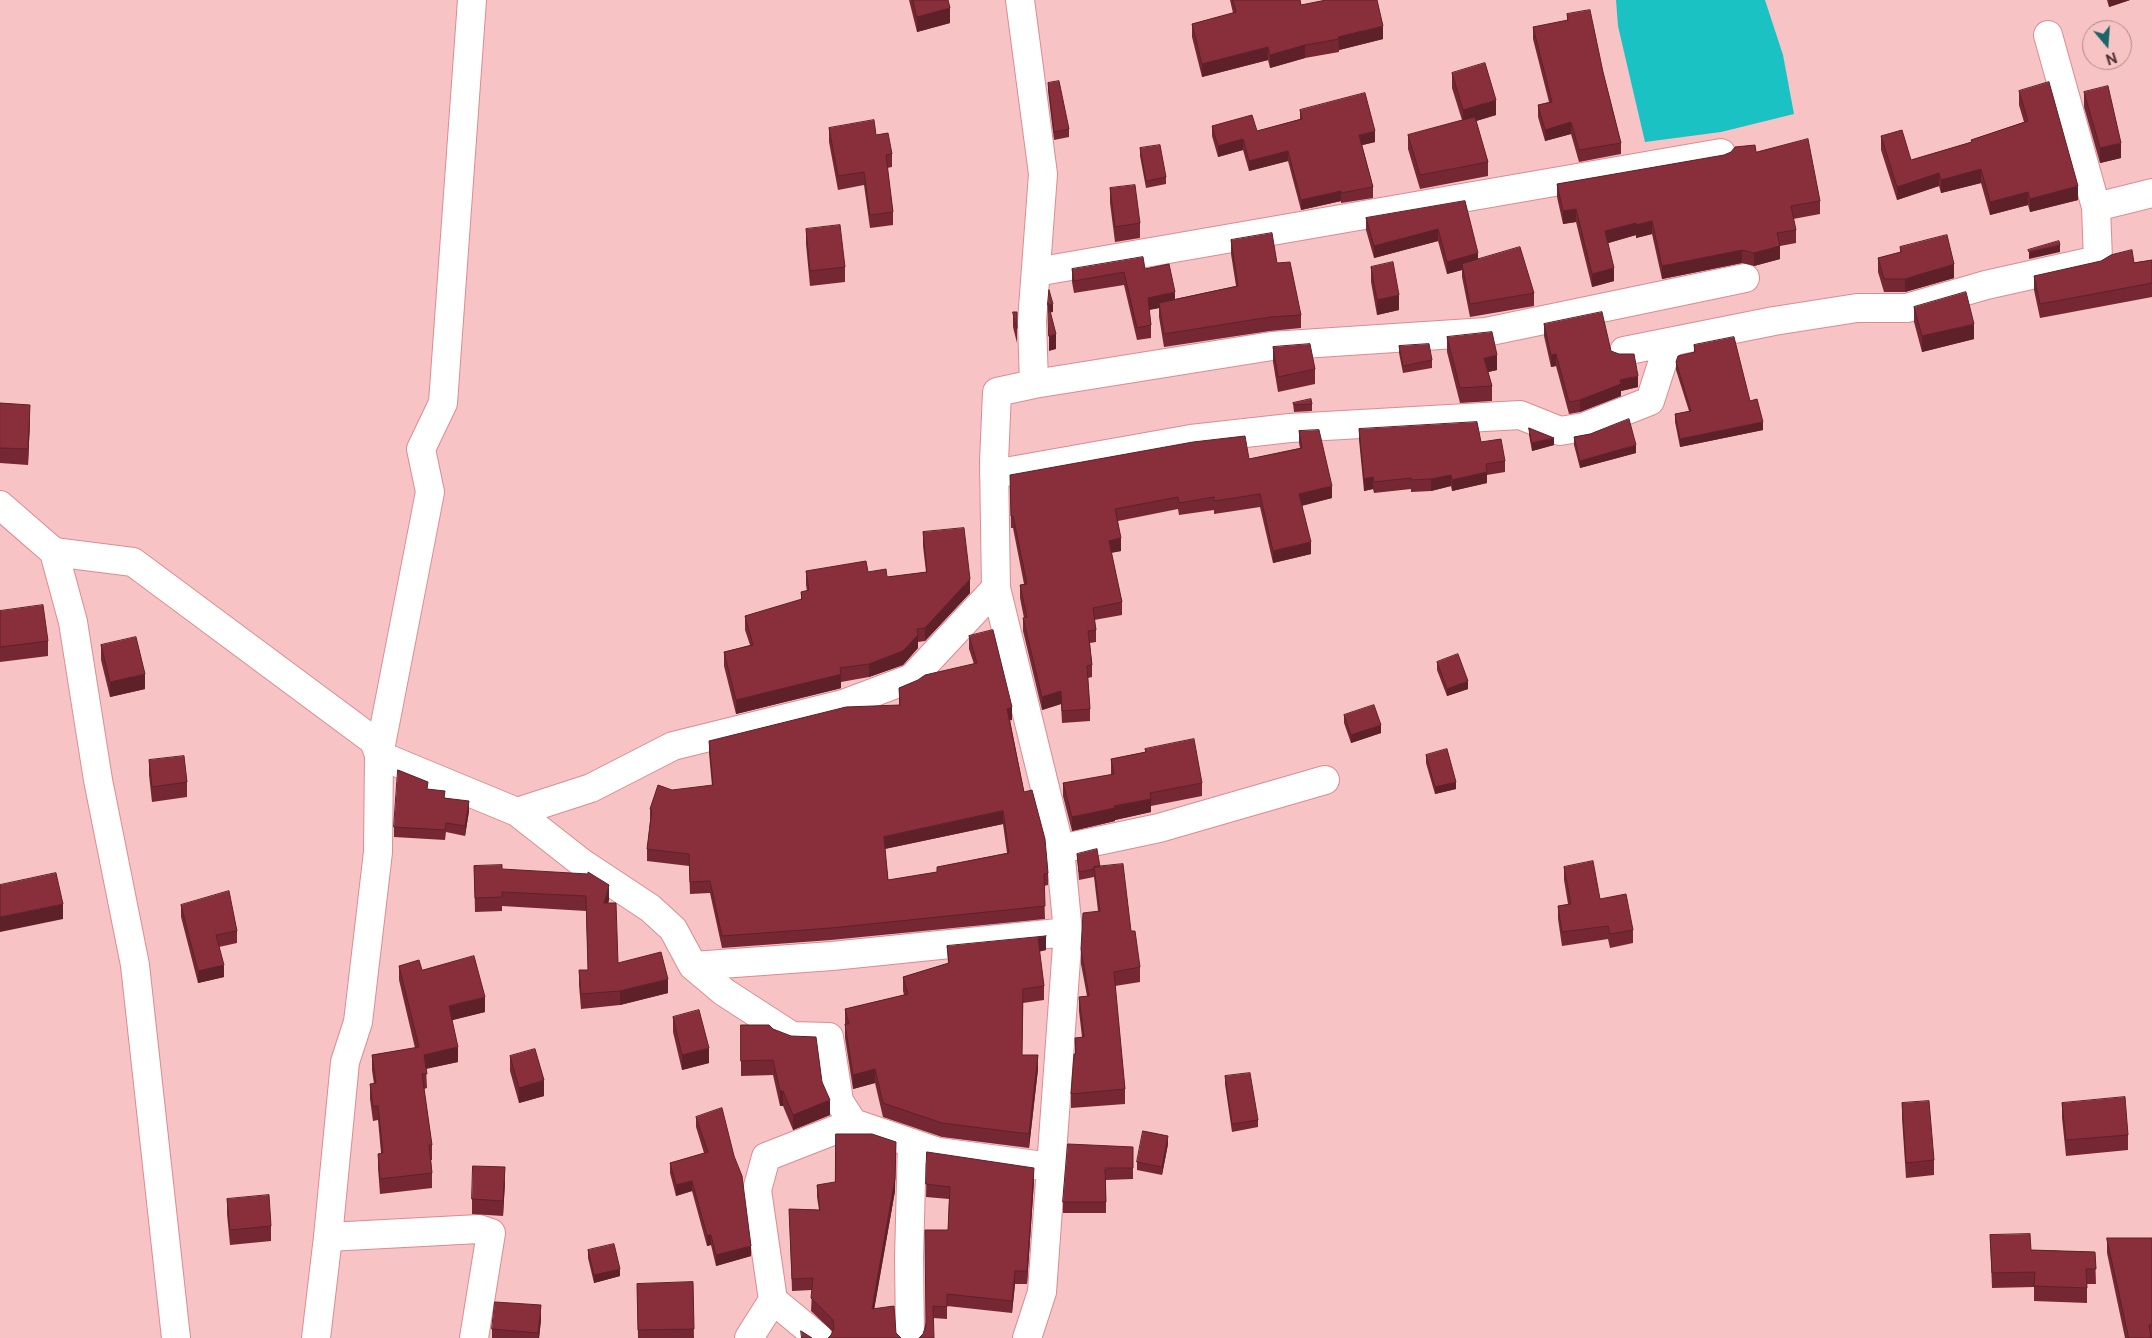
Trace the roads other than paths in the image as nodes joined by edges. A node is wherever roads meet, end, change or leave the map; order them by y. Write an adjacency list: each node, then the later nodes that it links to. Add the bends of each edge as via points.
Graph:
1 (472, 0): 16 (street, via 443,404 421,449 430,492)
2 (1020, 0): 7 (street, via 1043,174)
3 (2048, 35): 6 (street)
4 (1721, 153): 7 (street)
5 (2152, 193): 6 (street)
6 (2096, 207): 9 (street, via 2098,260 1986,285 1907,308 1857,308)
7 (1036, 272): 11 (street, via 1032,321)
8 (1745, 278): 11 (street, via 1486,332 1272,346)
9 (1669, 342): 10 (street); 12 (street, via 1650,401 1584,427 1560,431 1520,415 1290,428 1191,439)
10 (1624, 352)
11 (1034, 384): 12 (street, via 998,392)
12 (994, 474): 15 (street)
13 (0, 506): 14 (street)
14 (54, 552): 16 (street, via 133,562 374,741); 27 (street, via 73,622 98,780 135,965)
15 (996, 588): 18 (street, via 912,678 844,704 673,746 591,788); 19 (street)
16 (379, 755): 18 (street); 25 (street, via 378,852 358,1022 345,1062)
17 (1325, 780): 19 (street, via 1160,828)
18 (517, 812): 21 (street, via 582,863 650,908 673,929)
19 (1060, 849): 20 (street)
20 (1068, 932): 21 (street, via 832,956); 24 (street)
21 (693, 966): 22 (street, via 724,992 792,1036 829,1037 839,1101)
22 (853, 1123): 23 (street); 26 (street, via 766,1158 757,1190)
23 (912, 1143): 24 (street, via 938,1152); 32 (street)
24 (1051, 1167): 33 (street, via 1042,1292)
25 (328, 1237): 28 (street); 29 (street, via 479,1229 491,1233)
26 (773, 1300): 30 (street); 31 (street)
27 (176, 1338)
28 (316, 1338)
29 (474, 1338)
30 (749, 1338)
31 (818, 1338)
32 (910, 1338)
33 (1027, 1338)

